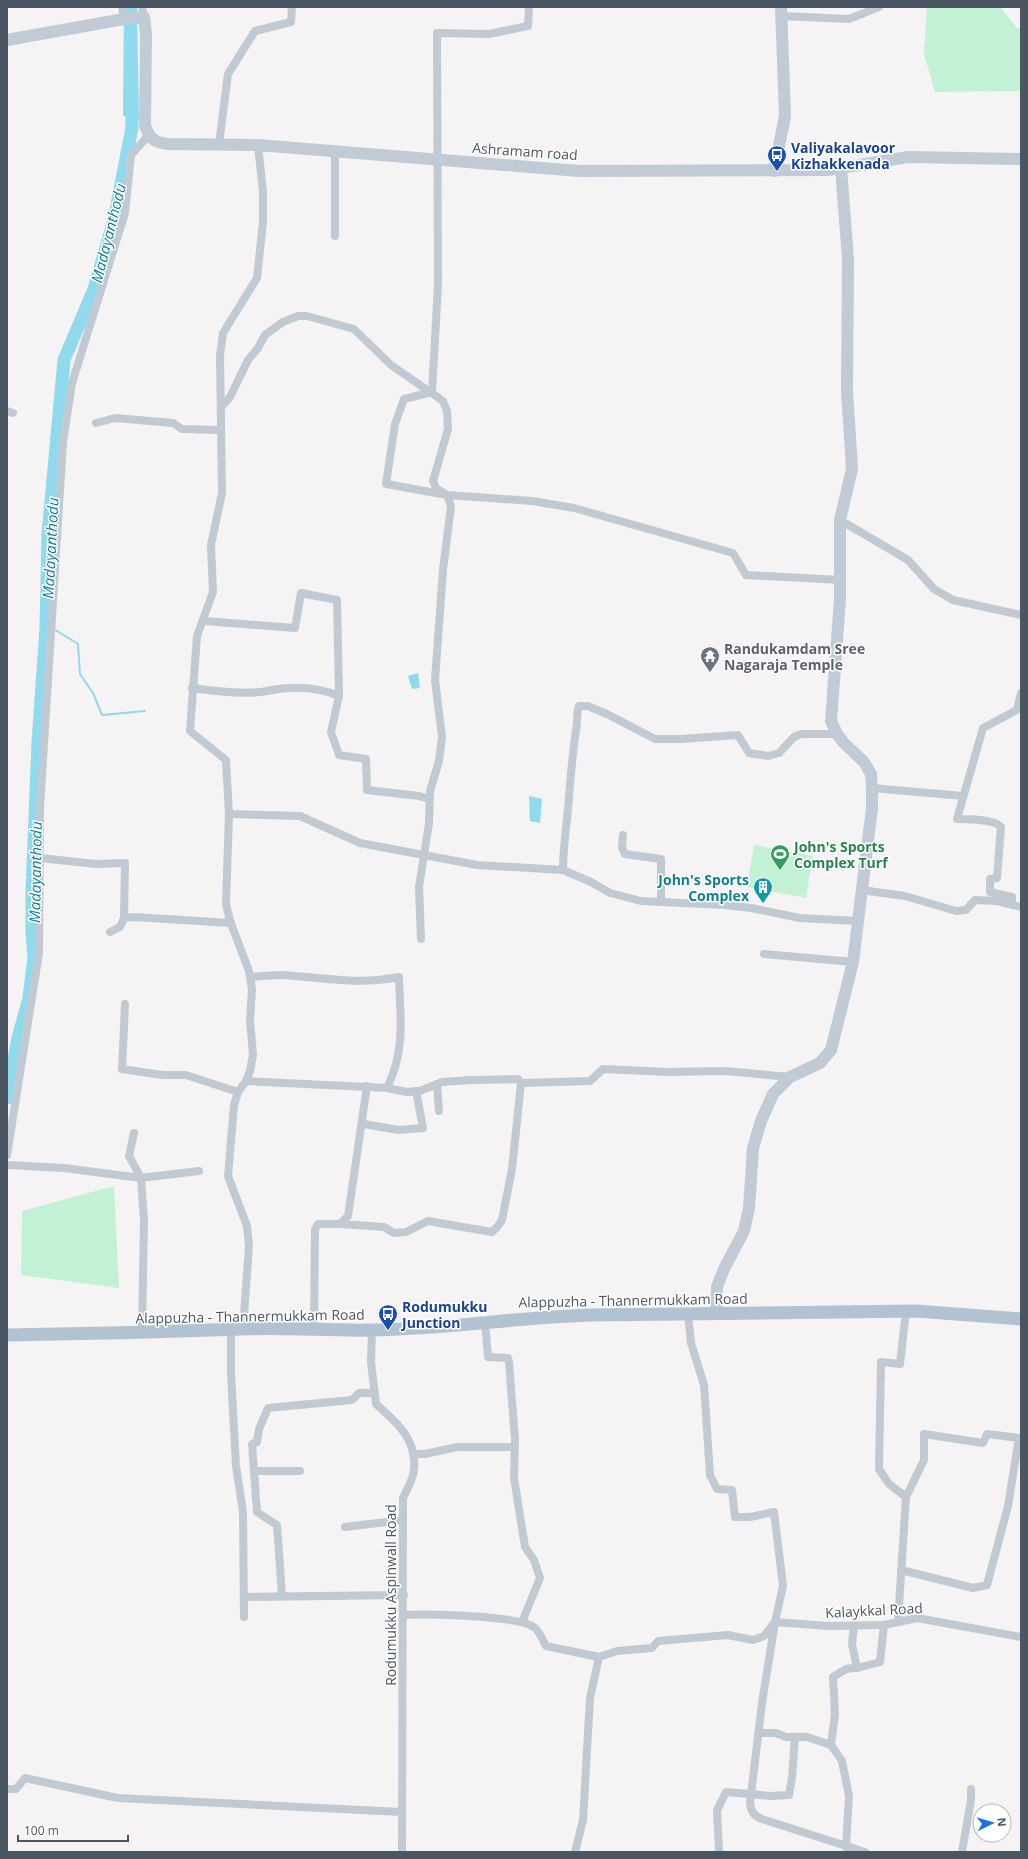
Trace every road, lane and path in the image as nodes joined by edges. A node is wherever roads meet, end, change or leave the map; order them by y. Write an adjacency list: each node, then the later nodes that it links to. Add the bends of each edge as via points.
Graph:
1 (122, 7): 7 (street)
2 (292, 7): 10 (street, via 291,22 255,31 228,74)
3 (529, 7): 13 (street, via 528,26 489,34 437,33)
4 (879, 7): 5 (street, via 849,19)
5 (781, 11): 16 (street, via 785,116)
6 (143, 12): 7 (street); 9 (street, via 146,35 145,126)
7 (124, 19): 8 (street)
8 (7, 40)
9 (148, 136): 10 (street, Ashramam road, via 154,142 167,144); 37 (street, via 130,155 125,213 72,383 63,442 40,807)
10 (219, 144): 11 (street, Ashramam road)
11 (258, 145): 12 (street, Ashramam road); 19 (street, via 263,222 257,278 223,333 220,356)
12 (335, 151): 13 (street, Ashramam road); 17 (street)
13 (439, 159): 16 (street, Ashramam road, via 579,171); 18 (street, via 438,285)
14 (1021, 159): 15 (street, Ashramam road, via 908,157)
15 (841, 168): 16 (street, Ashramam road); 23 (street, via 848,259 847,398 852,469)
16 (774, 171)
17 (335, 236)
18 (432, 392): 19 (street, via 391,365 354,329 307,316 298,316 283,322 266,335 248,360 230,397); 22 (street, via 443,401 447,411 448,429 433,481 436,488); 22 (street, via 404,399 395,424 386,484)
19 (221, 407): 21 (street)
20 (96, 423): 21 (street, via 115,418 173,423 182,429)
21 (220, 430): 26 (street, via 222,493 211,545 213,592)
22 (447, 495): 24 (street, via 532,501 574,508 733,553 746,575); 33 (street, via 451,506 443,570 435,680 442,737)
23 (840, 520): 24 (street); 25 (street, via 908,560 934,590 953,600)
24 (841, 580): 30 (street, via 839,632 831,708 831,721)
25 (1021, 615)
26 (204, 621): 27 (street, via 197,636); 29 (street, via 295,628 301,593 337,600)
27 (192, 688): 29 (street, via 217,692 309,687); 34 (street, via 190,731 226,760)
28 (1021, 693): 32 (street, via 1017,710 982,728)
29 (339, 696): 33 (street, via 331,732 339,755 366,759 367,790)
30 (837, 734): 31 (street, via 864,762 871,774); 38 (street, via 801,734 794,737 779,753 768,756 750,753 738,735 655,739 607,714 588,706 579,706 571,763)
31 (872, 788): 32 (street); 39 (street, via 872,808)
32 (963, 796): 41 (street, via 957,818 999,824 1001,827 997,878 990,879 990,892 1012,897)
33 (429, 799): 36 (street, via 429,823)
34 (229, 814): 36 (street, via 300,816 360,843); 45 (street, via 226,904)
35 (622, 835): 40 (street, via 622,848 625,854 661,858)
36 (422, 856): 38 (street, via 477,866); 47 (street, via 419,887)
37 (40, 858): 43 (street, via 96,864 125,863); 63 (street, via 39,953)
38 (563, 870): 40 (street, via 610,893 641,901)
39 (861, 890): 41 (street, via 905,896 956,910 966,910 975,900); 44 (street)
40 (661, 902): 44 (street, via 725,905 800,918)
41 (1012, 905): 42 (street)
42 (1021, 907)
43 (124, 918): 45 (street); 46 (street, via 120,927)
44 (858, 921): 49 (street)
45 (231, 923): 50 (street)
46 (110, 932)
47 (421, 939)
48 (764, 954): 49 (street)
49 (853, 962): 52 (street, via 831,1050 820,1063)
50 (250, 976): 53 (street, via 253,1055); 57 (street, via 284,975 376,982 399,977 401,1041 396,1069)
51 (125, 1004): 59 (street, via 122,1069 162,1075 186,1075)
52 (790, 1077): 54 (street, via 725,1071 603,1069 590,1081); 69 (street, via 773,1094 761,1121 753,1148 749,1208 744,1232 717,1287)
53 (246, 1081): 56 (street); 59 (street)
54 (522, 1083): 55 (street, via 518,1079); 67 (street, via 512,1169 502,1220 492,1232 428,1221 406,1232 394,1233 384,1227)
55 (437, 1084): 58 (street); 60 (street)
56 (367, 1086): 57 (street); 61 (street)
57 (387, 1088): 58 (street)
58 (416, 1091): 61 (street, via 423,1128 399,1130)
59 (238, 1092): 73 (street, via 234,1105 228,1176 247,1226 249,1246)
60 (439, 1111)
61 (363, 1124): 67 (street, via 348,1216)
62 (134, 1133): 66 (street, via 129,1156)
63 (7, 1155)
64 (7, 1165): 66 (street, via 64,1168)
65 (199, 1171): 66 (street)
66 (141, 1178): 76 (street, via 144,1221)
67 (340, 1224): 74 (street, via 318,1224 314,1229)
68 (906, 1311): 69 (main road, Alappuzha - Thannermukkam Road); 71 (main road, Alappuzha - Thannermukkam Road); 84 (street, via 900,1364 881,1362 879,1469 889,1484)
69 (716, 1313): 70 (main road, Alappuzha - Thannermukkam Road)
70 (688, 1314): 72 (main road, Alappuzha - Thannermukkam Road, via 548,1316); 94 (street, via 691,1343 704,1385 710,1476 717,1489 732,1490 735,1517 774,1512 783,1586)
71 (1021, 1319)
72 (485, 1322): 75 (main road, Alappuzha - Thannermukkam Road); 80 (street, via 488,1357 508,1358 509,1362)
73 (237, 1330): 74 (main road, Alappuzha - Thannermukkam Road); 76 (main road, Alappuzha - Thannermukkam Road); 90 (street, via 231,1373 236,1466 243,1512)
74 (314, 1330): 75 (main road, Alappuzha - Thannermukkam Road)
75 (372, 1330): 78 (street, Rodumukku Aspinwall Road, via 371,1362)
76 (142, 1333): 77 (main road, Alappuzha - Thannermukkam Road)
77 (7, 1335)
78 (374, 1393): 81 (street, Rodumukku Aspinwall Road, via 376,1404 403,1429); 82 (street, via 358,1393 352,1400 268,1408 259,1429 257,1442 252,1444)
79 (1020, 1438): 84 (street, via 988,1434 983,1443 924,1434 924,1460); 87 (street, via 1008,1506 988,1585 973,1588)
80 (514, 1447): 81 (street, via 457,1447); 93 (street, via 514,1478 525,1547 534,1560 540,1578)
81 (414, 1454): 85 (street, Rodumukku Aspinwall Road, via 414,1470 403,1498)
82 (254, 1471): 83 (street); 89 (street, via 257,1512 277,1525)
83 (300, 1471)
84 (906, 1497): 87 (street)
85 (403, 1520): 86 (street); 88 (street, Rodumukku Aspinwall Road)
86 (346, 1527)
87 (901, 1570): 95 (street)
88 (404, 1595): 89 (street); 91 (street, Rodumukku Aspinwall Road)
89 (282, 1596): 90 (street)
90 (244, 1597): 92 (street)
91 (404, 1615): 93 (street, via 439,1614); 107 (street, Rodumukku Aspinwall Road)
92 (244, 1617)
93 (522, 1622): 99 (street, via 535,1628 546,1646)
94 (775, 1622): 96 (street, Kalaykkal Road); 99 (street, via 764,1636 753,1640 728,1635 658,1640 652,1648 617,1651); 101 (street)
95 (898, 1622): 97 (street, Kalaykkal Road); 98 (street, Kalaykkal Road, via 917,1618)
96 (854, 1625): 97 (street, Kalaykkal Road); 100 (street, via 852,1644)
97 (884, 1625): 100 (street, via 880,1662)
98 (1021, 1637)
99 (599, 1657): 110 (street, via 590,1698 583,1820)
100 (857, 1668): 103 (street, via 846,1668 833,1677 835,1714)
101 (759, 1733): 102 (street); 106 (street)
102 (795, 1737): 103 (street, via 808,1737); 106 (street, via 789,1795)
103 (831, 1745): 108 (street, via 842,1761 849,1796)
104 (7, 1789): 107 (street, via 16,1789 25,1778 118,1798)
105 (971, 1789): 113 (street)
106 (751, 1794): 108 (street, via 751,1811 755,1816); 111 (street, via 726,1792 716,1810)
107 (402, 1812): 109 (street, Rodumukku Aspinwall Road)
108 (846, 1847): 112 (street)
109 (402, 1852)
110 (575, 1852)
111 (719, 1852)
112 (865, 1852)
113 (962, 1852)

